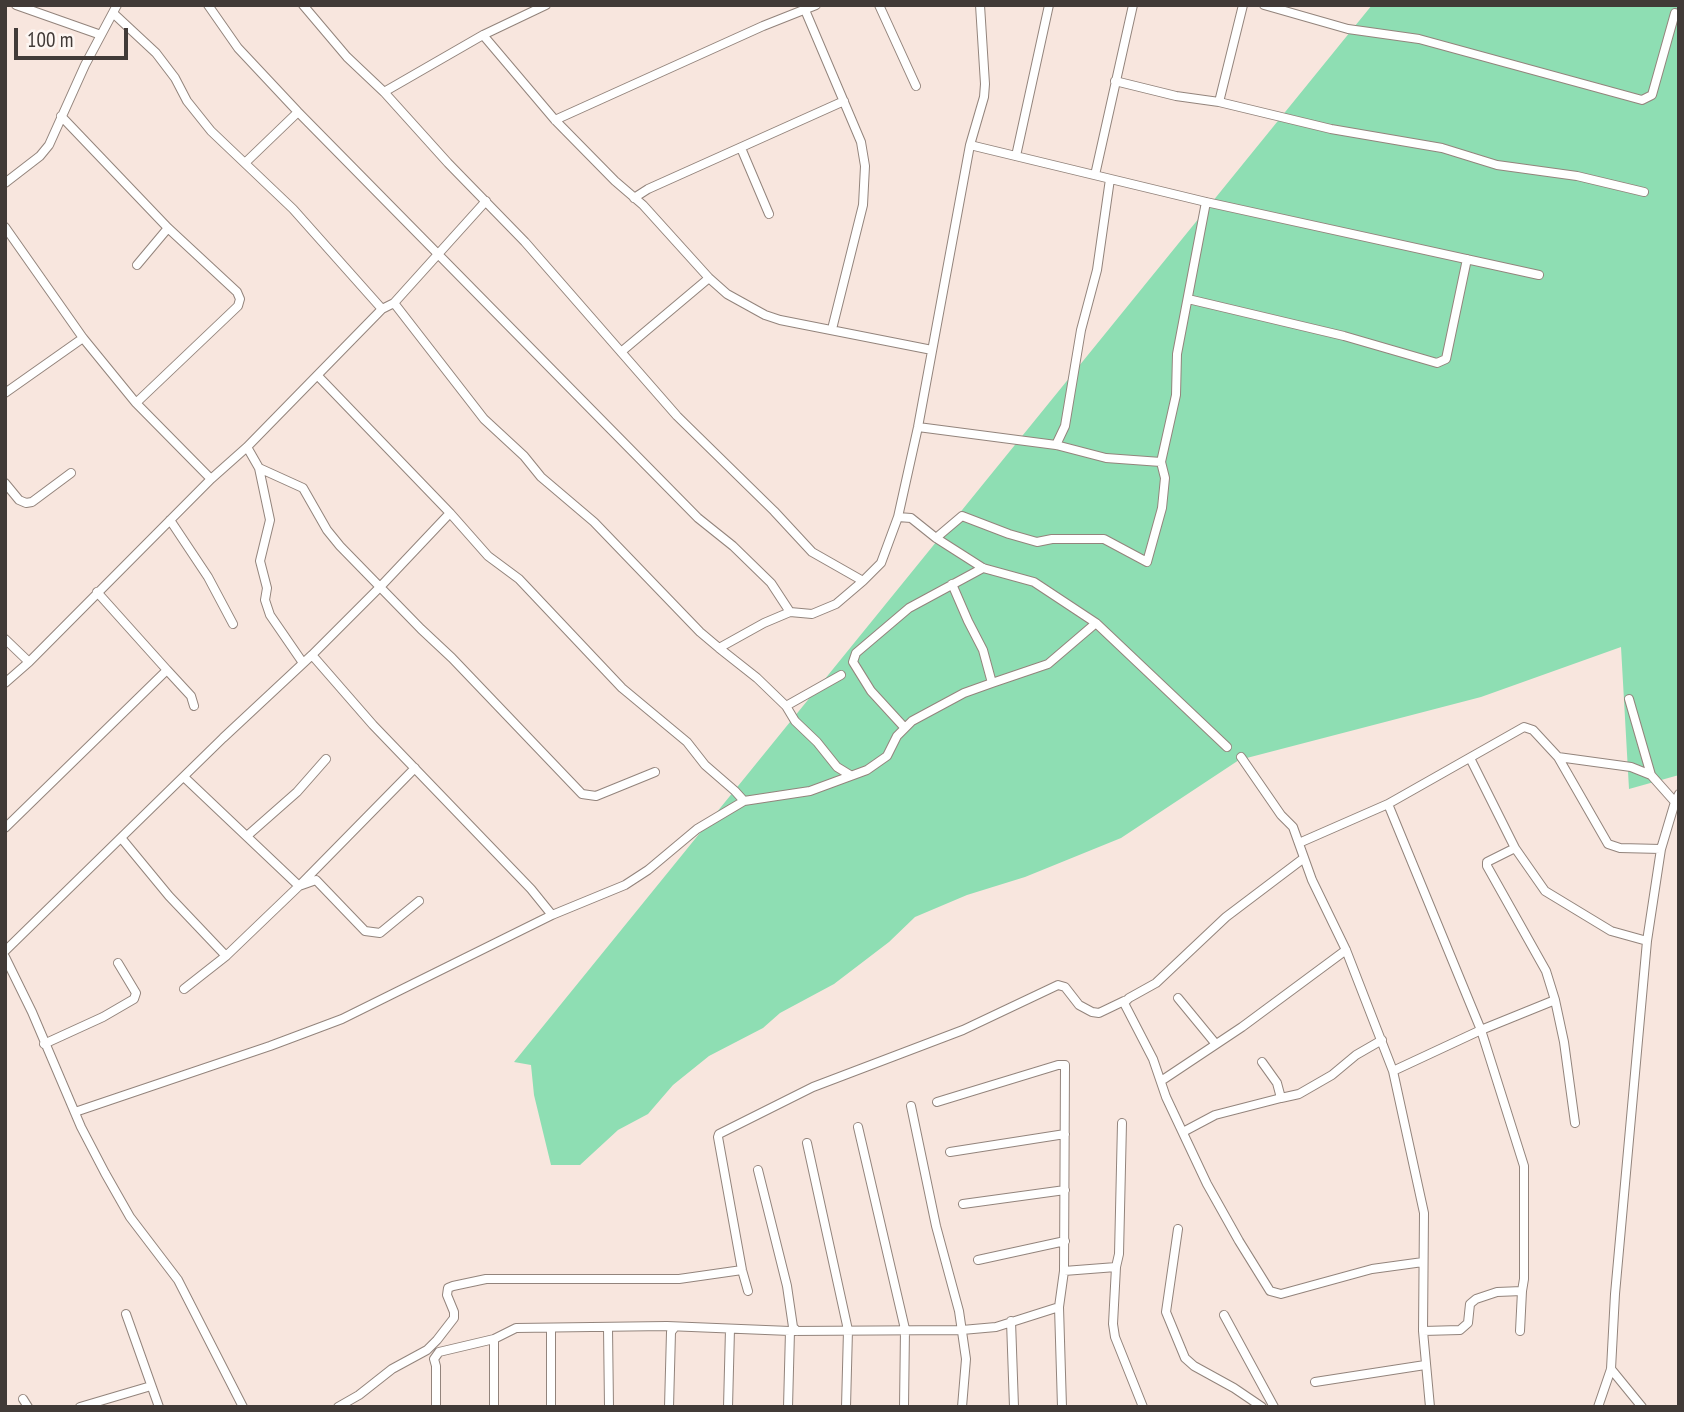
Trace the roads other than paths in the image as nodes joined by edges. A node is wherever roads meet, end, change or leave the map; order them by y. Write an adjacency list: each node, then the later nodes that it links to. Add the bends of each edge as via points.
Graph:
1 (16, 5): 15 (street)
2 (208, 5): 22 (street, via 239,48)
3 (303, 5): 19 (street)
4 (546, 5): 16 (street)
5 (816, 5): 13 (street)
6 (879, 5): 18 (street)
7 (980, 5): 25 (street, via 985,84)
8 (1049, 5): 27 (street)
9 (1133, 5): 17 (street)
10 (1243, 5): 21 (street)
11 (1264, 5): 14 (street, via 1348,29 1419,39 1642,100 1652,95)
12 (115, 9): 15 (street); 28 (street, via 156,53 211,131)
13 (805, 10): 20 (street); 24 (street)
14 (1675, 13)
15 (100, 35): 23 (street)
16 (482, 35): 19 (street); 24 (street)
17 (1115, 82): 21 (street); 29 (street)
18 (916, 86)
19 (384, 92): 34 (street)
20 (844, 101): 26 (street); 47 (street, via 865,166 863,205)
21 (1219, 102): 32 (street, via 1331,129 1442,148 1497,165 1577,176)
22 (298, 112): 28 (street); 39 (street)
23 (61, 116): 31 (street, via 40,156); 38 (street)
24 (555, 120): 33 (street)
25 (970, 145): 27 (street); 49 (street)
26 (741, 148): 33 (street); 36 (street)
27 (1016, 156): 29 (street)
28 (245, 163): 46 (street, via 293,209)
29 (1095, 176): 30 (street)
30 (1110, 179): 35 (street); 55 (street, via 1097,270 1081,330 1065,426)
31 (5, 183)
32 (1644, 192)
33 (634, 198): 43 (street)
34 (486, 201): 39 (street); 50 (street)
35 (1206, 202): 40 (street); 44 (street)
36 (769, 214)
37 (5, 227): 48 (street)
38 (168, 228): 41 (street); 53 (street, via 240,299 238,306)
39 (438, 253): 45 (street); 71 (street, via 698,517 771,583)
40 (1467, 259): 42 (street); 44 (street, via 1446,359 1437,363)
41 (137, 265)
42 (1538, 275)
43 (709, 278): 47 (street, via 765,315); 50 (street)
44 (1188, 299): 57 (street, via 1176,361 1176,395)
45 (394, 303): 46 (street); 75 (street, via 484,419)
46 (382, 309): 51 (street)
47 (832, 329): 49 (street)
48 (83, 338): 52 (street); 53 (street)
49 (932, 350): 54 (street)
50 (621, 352): 67 (street, via 677,416 812,552)
51 (318, 376): 56 (street); 62 (street)
52 (5, 393)
53 (136, 403): 60 (street)
54 (918, 427): 55 (street); 63 (street)
55 (1056, 446): 57 (street, via 1106,458)
56 (247, 447): 58 (street); 60 (street)
57 (1161, 461): 65 (street, via 1165,478 1162,508 1147,562 1104,539 1037,542 962,516)
58 (259, 468): 69 (street, via 303,488 333,539); 78 (street, via 270,520 260,561 267,588 265,600)
59 (71, 473): 61 (street, via 26,503)
60 (211, 479): 64 (street)
61 (5, 483)
62 (450, 513): 69 (street); 98 (street, via 622,688 687,742)
63 (898, 516): 65 (street, via 911,518); 67 (street, via 881,563)
64 (170, 520): 70 (street); 73 (street)
65 (936, 538): 66 (street)
66 (983, 568): 68 (street); 72 (street, via 1034,582)
67 (863, 581): 71 (street, via 836,604 812,614)
68 (952, 584): 82 (street, via 983,650); 86 (street, via 909,608 854,657 871,691)
69 (381, 586): 76 (street); 93 (street, via 582,794 596,796)
70 (97, 592): 77 (street); 79 (street)
71 (790, 612): 75 (street)
72 (1096, 623): 82 (street, via 1048,664); 87 (street)
73 (233, 624)
74 (5, 639): 77 (street)
75 (719, 648): 85 (street)
76 (312, 655): 78 (street); 92 (street)
77 (29, 662): 81 (street)
78 (303, 663): 96 (street)
79 (167, 670): 84 (street, via 191,696); 100 (street)
80 (841, 675): 85 (street)
81 (5, 682)
82 (992, 683): 86 (street, via 964,693)
83 (1629, 699): 95 (street)
84 (194, 706)
85 (786, 706): 94 (street, via 837,767)
86 (904, 727): 94 (street, via 887,756)
87 (1227, 747)
88 (1241, 757): 103 (street, via 1293,827)
89 (1558, 757): 90 (street, via 1533,730 1524,727); 95 (street, via 1631,767); 105 (street, via 1608,844)
90 (1470, 758): 99 (street); 104 (street)
91 (326, 759): 101 (street)
92 (415, 768): 107 (street); 109 (street)
93 (655, 772)
94 (850, 775): 98 (street, via 810,791)
95 (1651, 775): 97 (street)
96 (184, 777): 101 (street); 102 (street)
97 (1678, 800): 105 (street)
98 (744, 801): 109 (street, via 697,829 625,885)
99 (1388, 804): 103 (street); 120 (street)
100 (5, 828)
101 (247, 836): 107 (street)
102 (122, 839): 112 (street); 113 (street)
103 (1299, 843): 106 (street)
104 (1515, 848): 110 (street, via 1545,891 1611,931); 118 (street, via 1487,866 1546,971)
105 (1661, 849): 110 (street)
106 (1304, 858): 111 (street); 119 (street, via 1226,917 1156,983)
107 (299, 886): 108 (street, via 316,880 371,933 380,933); 113 (street)
108 (419, 901)
109 (552, 915): 130 (street, via 342,1019)
110 (1647, 941): 166 (street)
111 (1346, 950): 121 (street); 122 (street)
112 (5, 951)
113 (226, 956): 116 (street)
114 (5, 957): 123 (street)
115 (118, 963): 123 (street, via 136,993 134,999)
116 (184, 989)
117 (1178, 998): 122 (street)
118 (1555, 1000): 120 (street); 132 (street)
119 (1124, 1001): 126 (street); 146 (street, via 1092,1012 1058,985 963,1030 813,1087 719,1133)
120 (1481, 1030): 125 (street); 149 (street, via 1523,1162)
121 (1382, 1040): 125 (street); 127 (street, via 1299,1094)
122 (1216, 1043): 126 (street)
123 (44, 1044): 130 (street)
124 (1262, 1062): 127 (street)
125 (1394, 1072): 144 (street, via 1424,1213)
126 (1161, 1081): 134 (street)
127 (1281, 1098): 134 (street, via 1216,1115)
128 (937, 1102): 135 (street, via 1062,1065 1066,1069)
129 (911, 1106): 160 (street)
130 (75, 1112): 171 (street, via 130,1216 178,1280)
131 (1122, 1123): 145 (street)
132 (1576, 1123)
133 (858, 1127): 158 (street)
134 (1183, 1132): 144 (street, via 1220,1207 1270,1291 1281,1294 1372,1269)
135 (1065, 1134): 137 (street); 139 (street)
136 (807, 1143): 159 (street)
137 (950, 1152)
138 (758, 1170): 161 (street)
139 (1065, 1189): 140 (street); 142 (street)
140 (963, 1204)
141 (1178, 1229): 186 (street, via 1166,1312 1185,1357)
142 (1065, 1241): 143 (street); 147 (street)
143 (978, 1260)
144 (1423, 1262): 162 (street)
145 (1116, 1267): 147 (street); 185 (street, via 1115,1337)
146 (742, 1270): 148 (street); 172 (street, via 679,1279 486,1279 453,1286 447,1295 454,1318 437,1340)
147 (1064, 1271): 150 (street)
148 (748, 1291)
149 (1522, 1291): 162 (street, via 1476,1299 1470,1304 1468,1323 1460,1330); 163 (street)
150 (1059, 1307): 153 (street); 184 (street)
151 (126, 1314): 168 (street)
152 (1224, 1315): 187 (street)
153 (1011, 1321): 160 (street); 183 (street)
154 (675, 1327): 155 (street); 157 (street); 177 (street, via 671,1332)
155 (608, 1328): 156 (street); 176 (street)
156 (551, 1329): 164 (street, via 516,1328); 175 (street)
157 (730, 1329): 161 (street); 178 (street)
158 (905, 1329): 159 (street); 160 (street); 181 (street)
159 (848, 1330): 161 (street); 180 (street)
160 (962, 1330): 182 (street, via 966,1359)
161 (794, 1331): 179 (street)
162 (1423, 1331): 165 (street)
163 (1520, 1331)
164 (494, 1339): 173 (street, via 439,1352 434,1359); 174 (street)
165 (1425, 1365): 167 (street); 188 (street)
166 (1611, 1369): 189 (street); 190 (street)
167 (1315, 1382)
168 (151, 1385): 169 (street); 170 (street)
169 (80, 1407)
170 (159, 1407)
171 (243, 1407)
172 (338, 1407)
173 (436, 1407)
174 (494, 1407)
175 (551, 1407)
176 (609, 1407)
177 (669, 1407)
178 (729, 1407)
179 (788, 1407)
180 (846, 1407)
181 (904, 1407)
182 (962, 1407)
183 (1014, 1407)
184 (1062, 1407)
185 (1143, 1407)
186 (1262, 1407)
187 (1275, 1407)
188 (1430, 1407)
189 (1598, 1407)
190 (1642, 1407)

